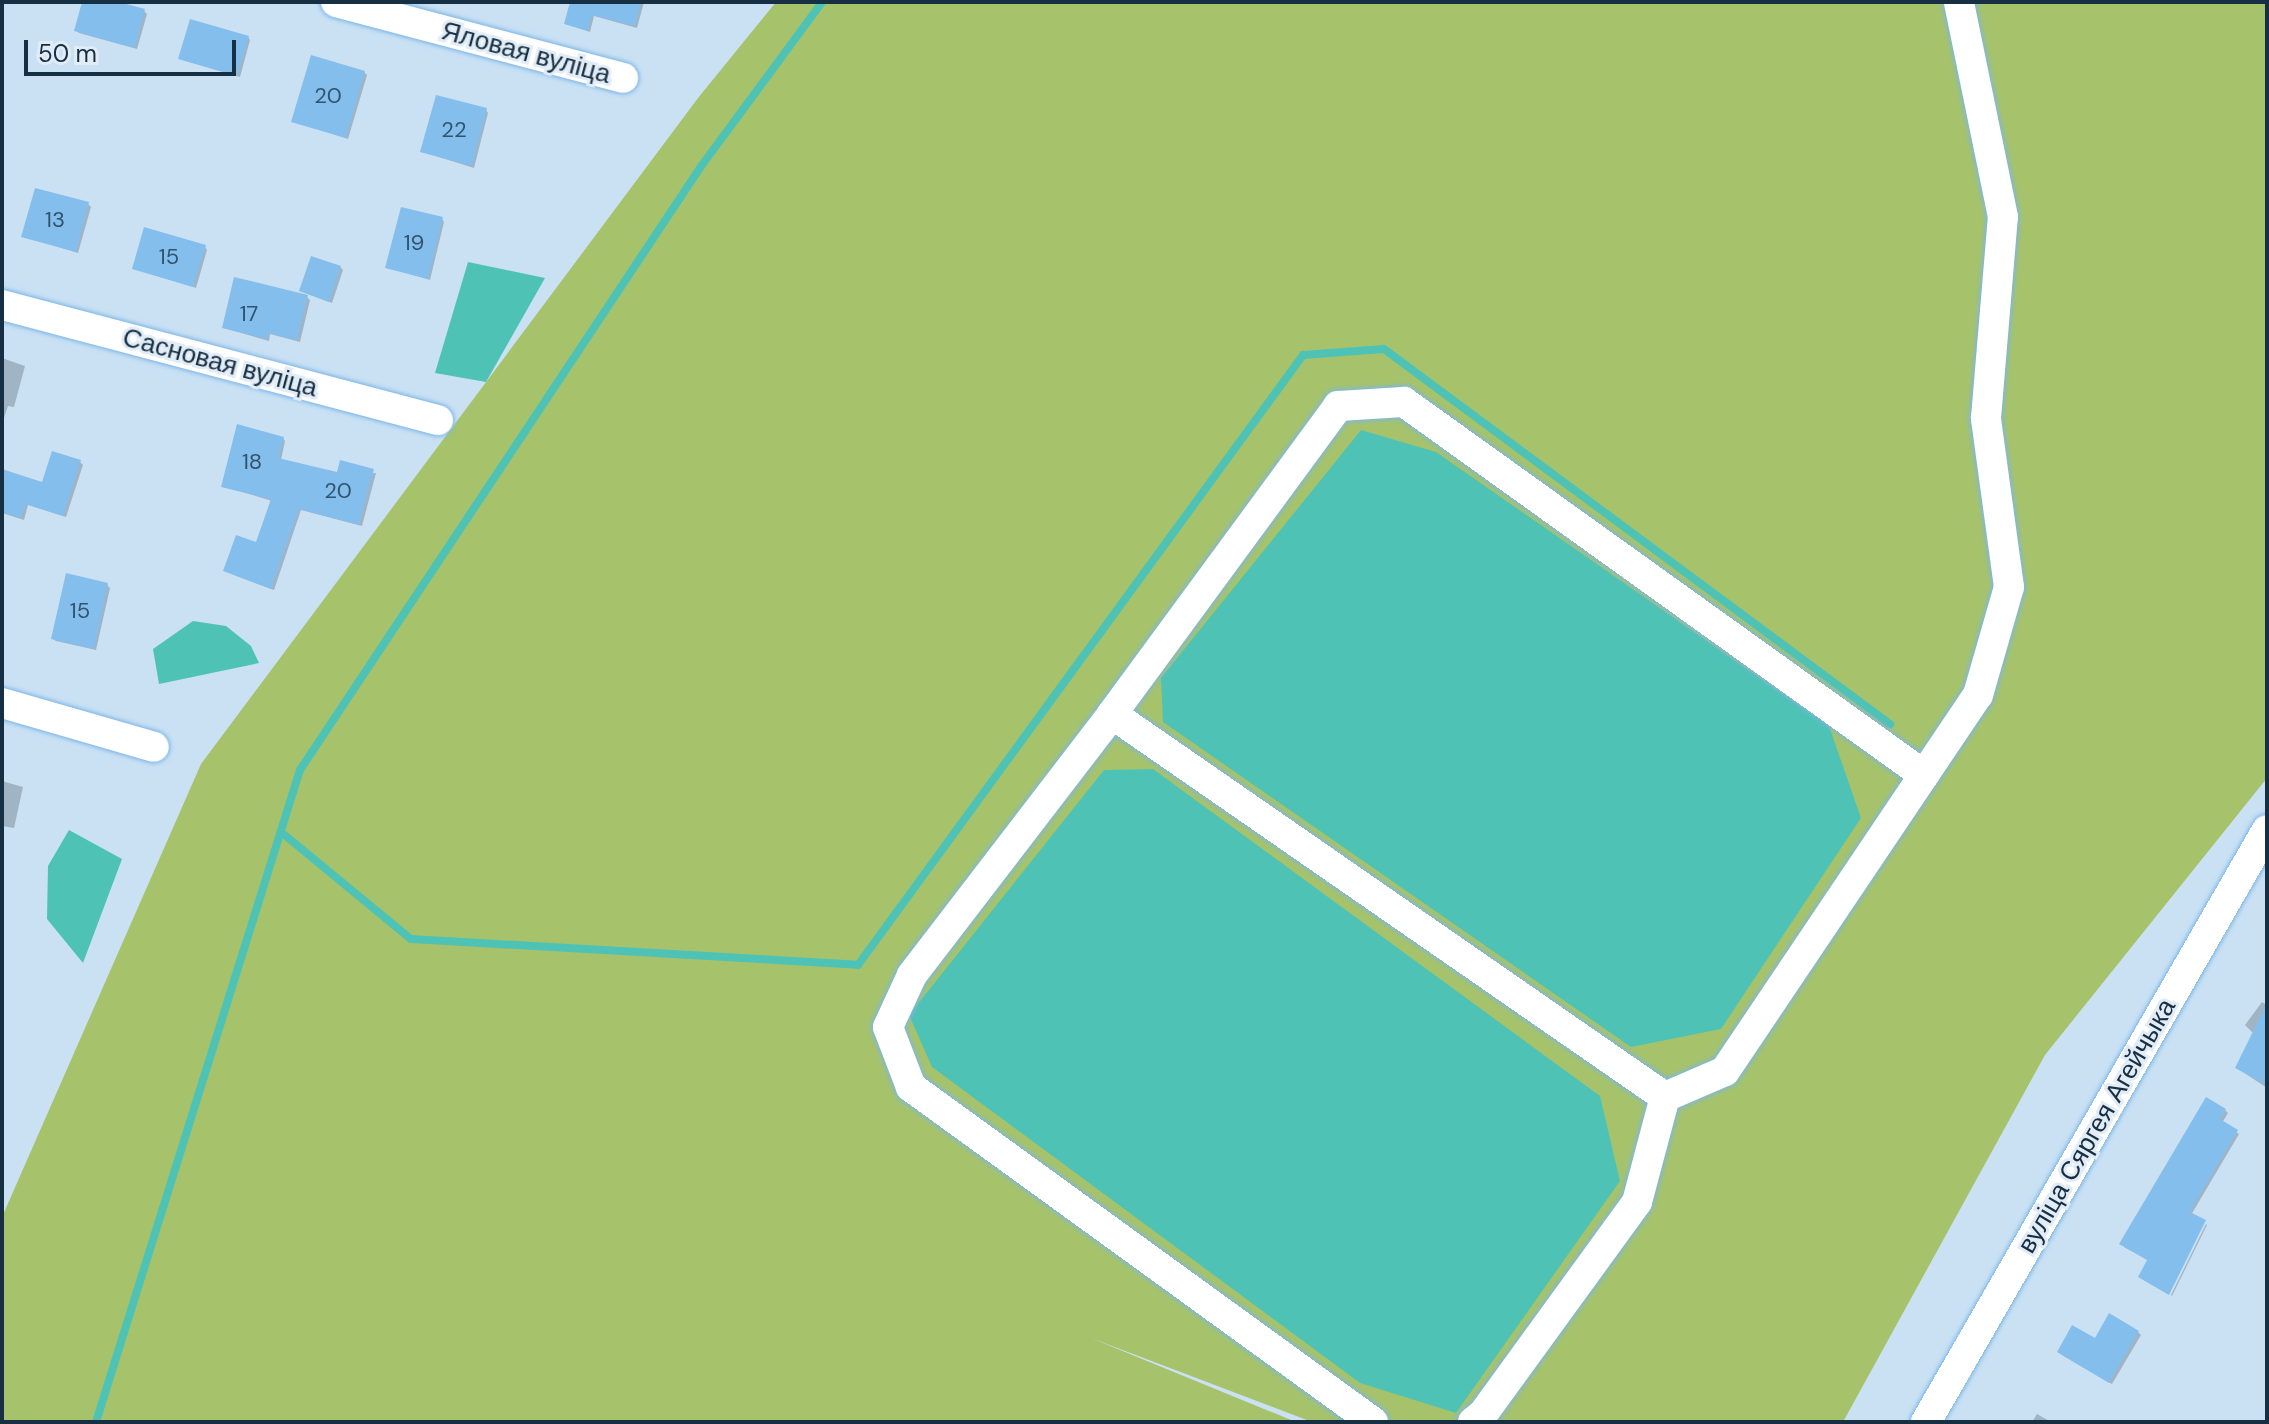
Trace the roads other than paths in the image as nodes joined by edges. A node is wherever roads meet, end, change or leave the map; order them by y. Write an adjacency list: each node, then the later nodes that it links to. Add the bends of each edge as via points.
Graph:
1 (336, 2): 3 (street, Яловая вуліца)
2 (1959, 2): 9 (street, via 2003,217 1986,418 2009,587 1978,695)
3 (623, 78)
4 (2, 305): 5 (street, Сасновая вуліца)
5 (438, 420)
6 (2, 703): 8 (street)
7 (1112, 714): 9 (street, via 1338,406 1404,402); 11 (street); 12 (street, via 912,975 888,1027 911,1087)
8 (154, 747)
9 (1924, 775): 11 (street, via 1725,1071)
10 (2267, 830): 14 (street, вуліца Сяргея Агейчыка)
11 (1665, 1097): 13 (street, via 1637,1202)
12 (1373, 1422)
13 (1473, 1422)
14 (1926, 1422)

